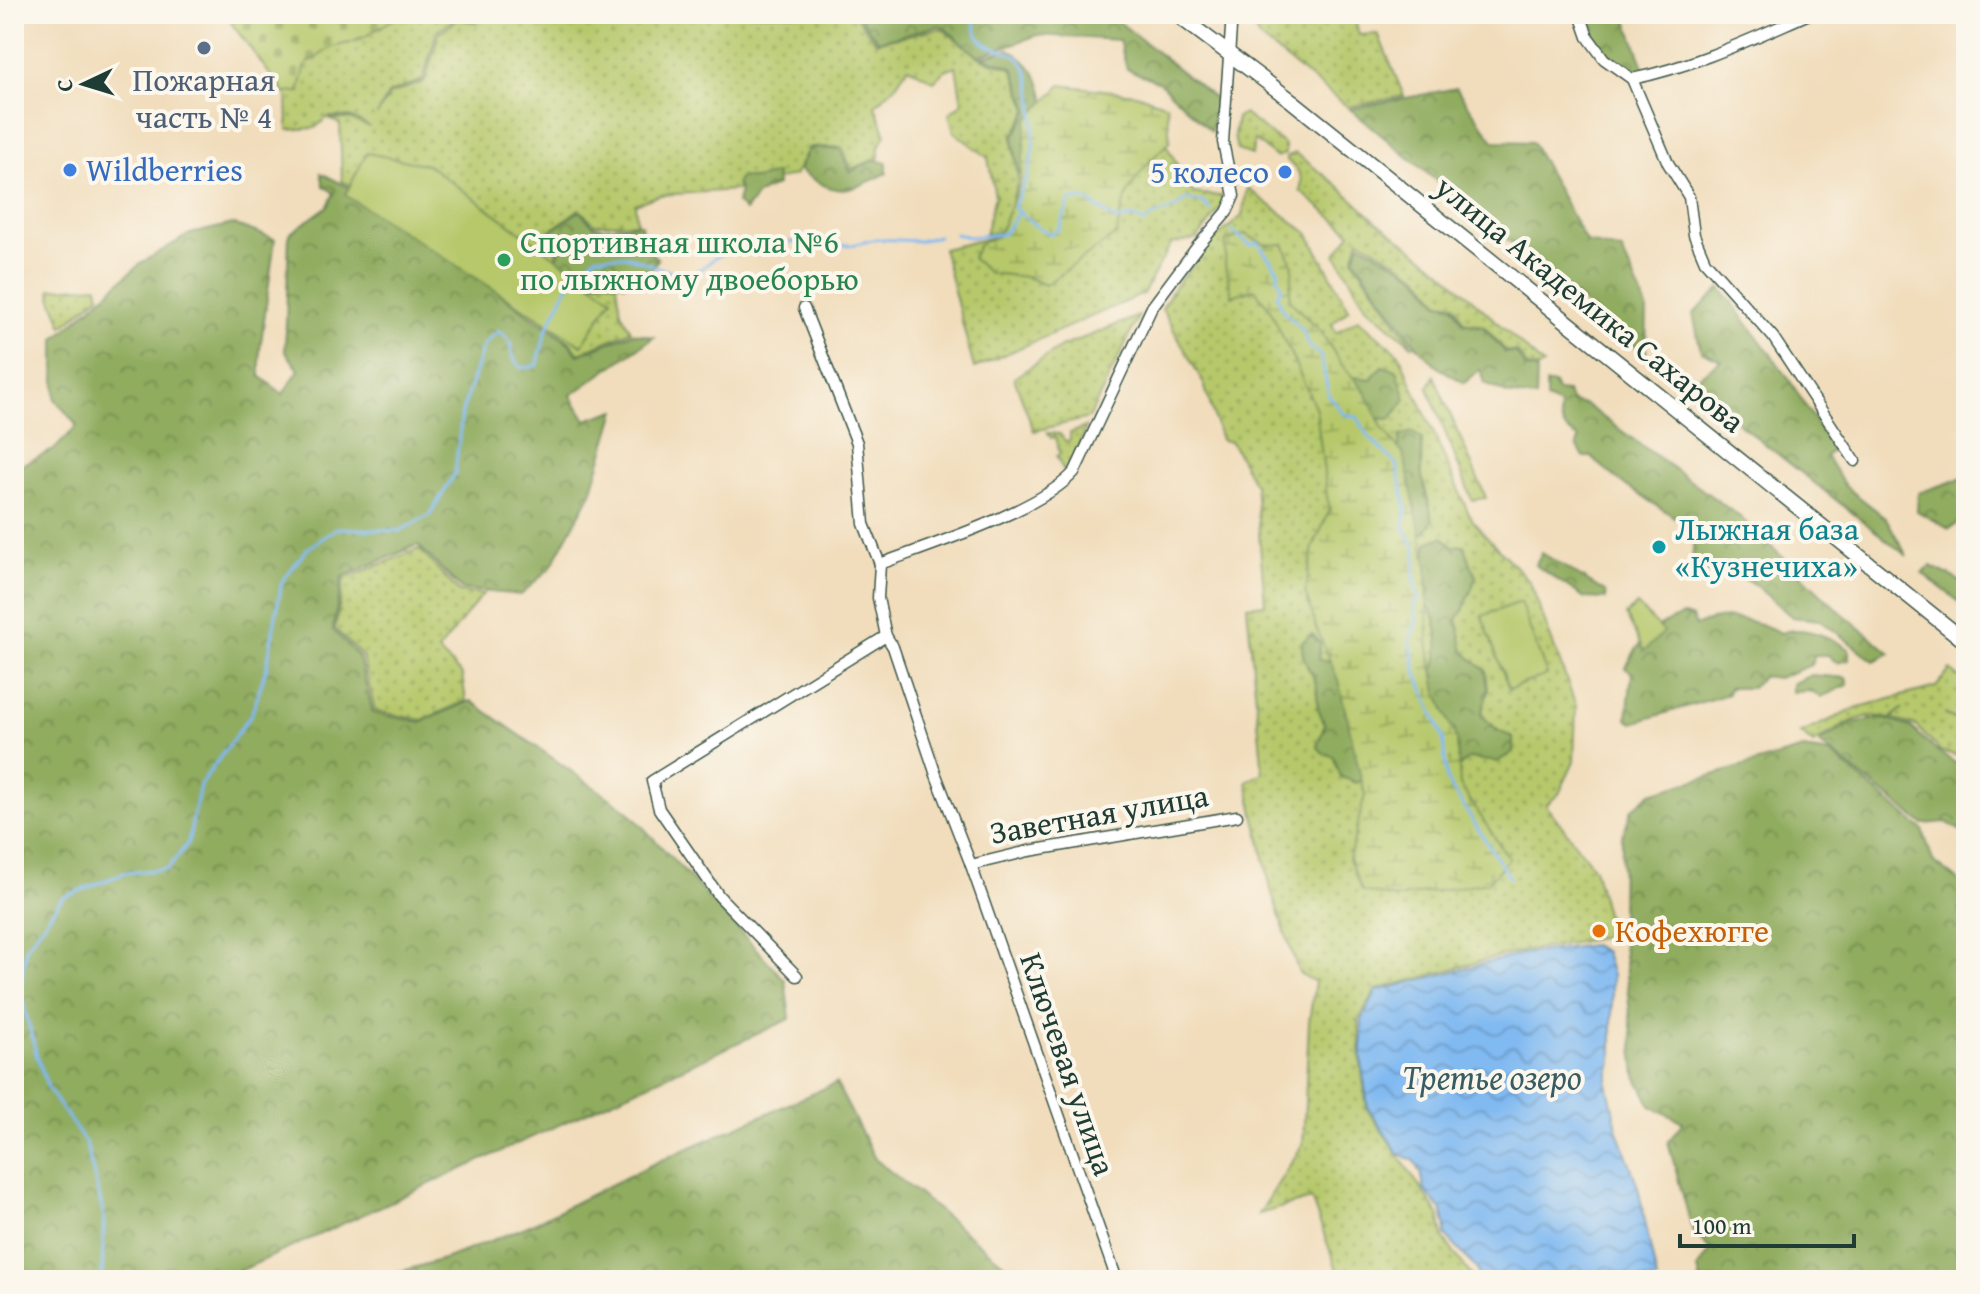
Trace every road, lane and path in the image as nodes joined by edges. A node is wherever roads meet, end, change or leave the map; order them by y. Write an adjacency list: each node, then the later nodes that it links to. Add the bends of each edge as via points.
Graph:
1 (1176, 14): 5 (main road, улица Академика Сахарова)
2 (1232, 14): 5 (street)
3 (1580, 14): 6 (street, via 1604,59)
4 (1809, 14): 6 (street, via 1719,54)
5 (1231, 54): 9 (street, via 1223,142 1234,196 1152,307 1075,471 1033,501); 11 (main road, улица Академика Сахарова)
6 (1632, 79): 8 (street, via 1668,163 1689,197 1694,235 1705,261 1773,337)
7 (804, 308): 9 (street, via 857,443 864,524)
8 (1855, 461)
9 (880, 564): 10 (street, Ключевая улица, via 878,598)
10 (886, 636): 13 (street, Ключевая улица); 14 (street, via 652,781 659,809 719,896)
11 (1966, 642)
12 (1237, 816): 13 (street, Заветная улица)
13 (971, 865): 15 (street, Ключевая улица)
14 (797, 976)
15 (1117, 1280)

